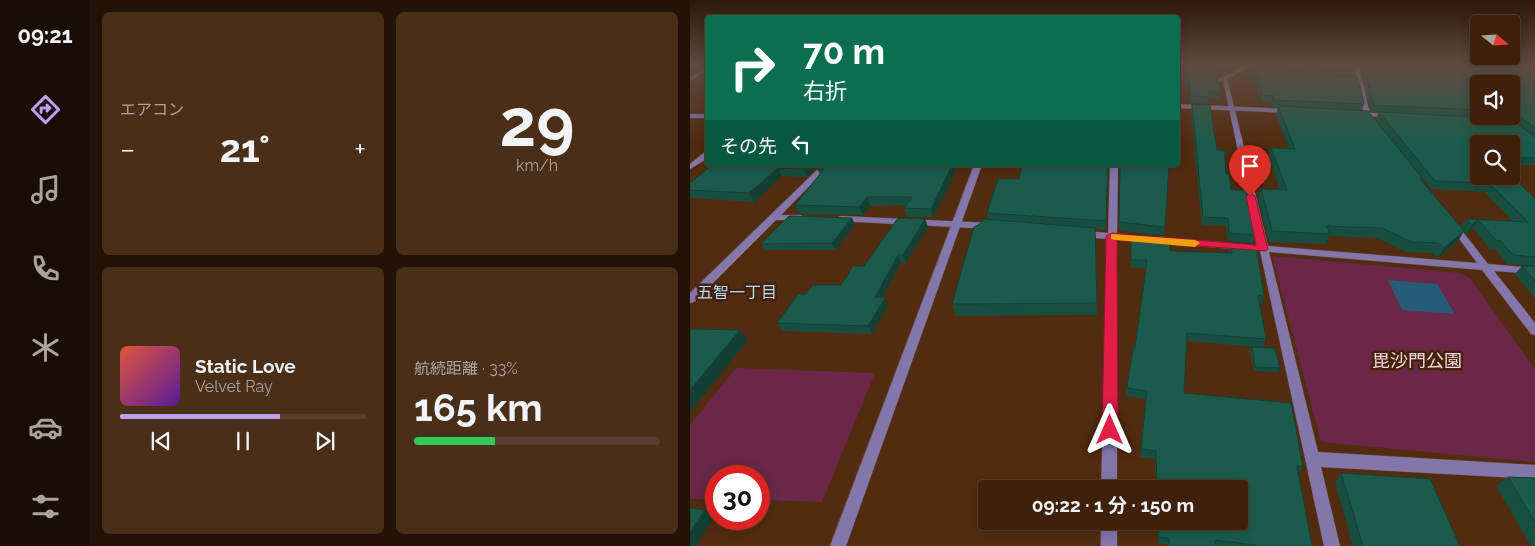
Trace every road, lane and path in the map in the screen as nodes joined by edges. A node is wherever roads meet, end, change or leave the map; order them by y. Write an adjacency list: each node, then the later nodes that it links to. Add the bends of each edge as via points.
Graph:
1 (1227, 91): 4 (street)
2 (1362, 91): 7 (street)
3 (1180, 106): 4 (street)
4 (1230, 108): 5 (street); 25 (street)
5 (1298, 111)
6 (1348, 114): 7 (street)
7 (1367, 115): 10 (street); 11 (street)
8 (690, 116): 9 (street)
9 (705, 116)
10 (1397, 116)
11 (1379, 130)
12 (705, 156): 13 (street)
13 (690, 166)
14 (824, 167): 17 (street)
15 (977, 167): 21 (street)
16 (1114, 167): 24 (street)
17 (773, 217): 18 (street); 28 (street)
18 (812, 218)
19 (831, 219): 21 (street)
20 (1450, 221): 26 (street)
21 (956, 223): 22 (street); 34 (street)
22 (1005, 227)
23 (1073, 233): 24 (street)
24 (1112, 236): 25 (street); 32 (street)
25 (1262, 249): 26 (street); 30 (street)
26 (1485, 266): 27 (street); 29 (street)
27 (1535, 271)
28 (690, 299)
29 (1535, 331)
30 (1311, 459): 31 (street); 36 (street)
31 (1535, 472)
32 (1109, 480)
33 (1109, 530): 35 (street)
34 (838, 546)
35 (1109, 546)
36 (1332, 546)

